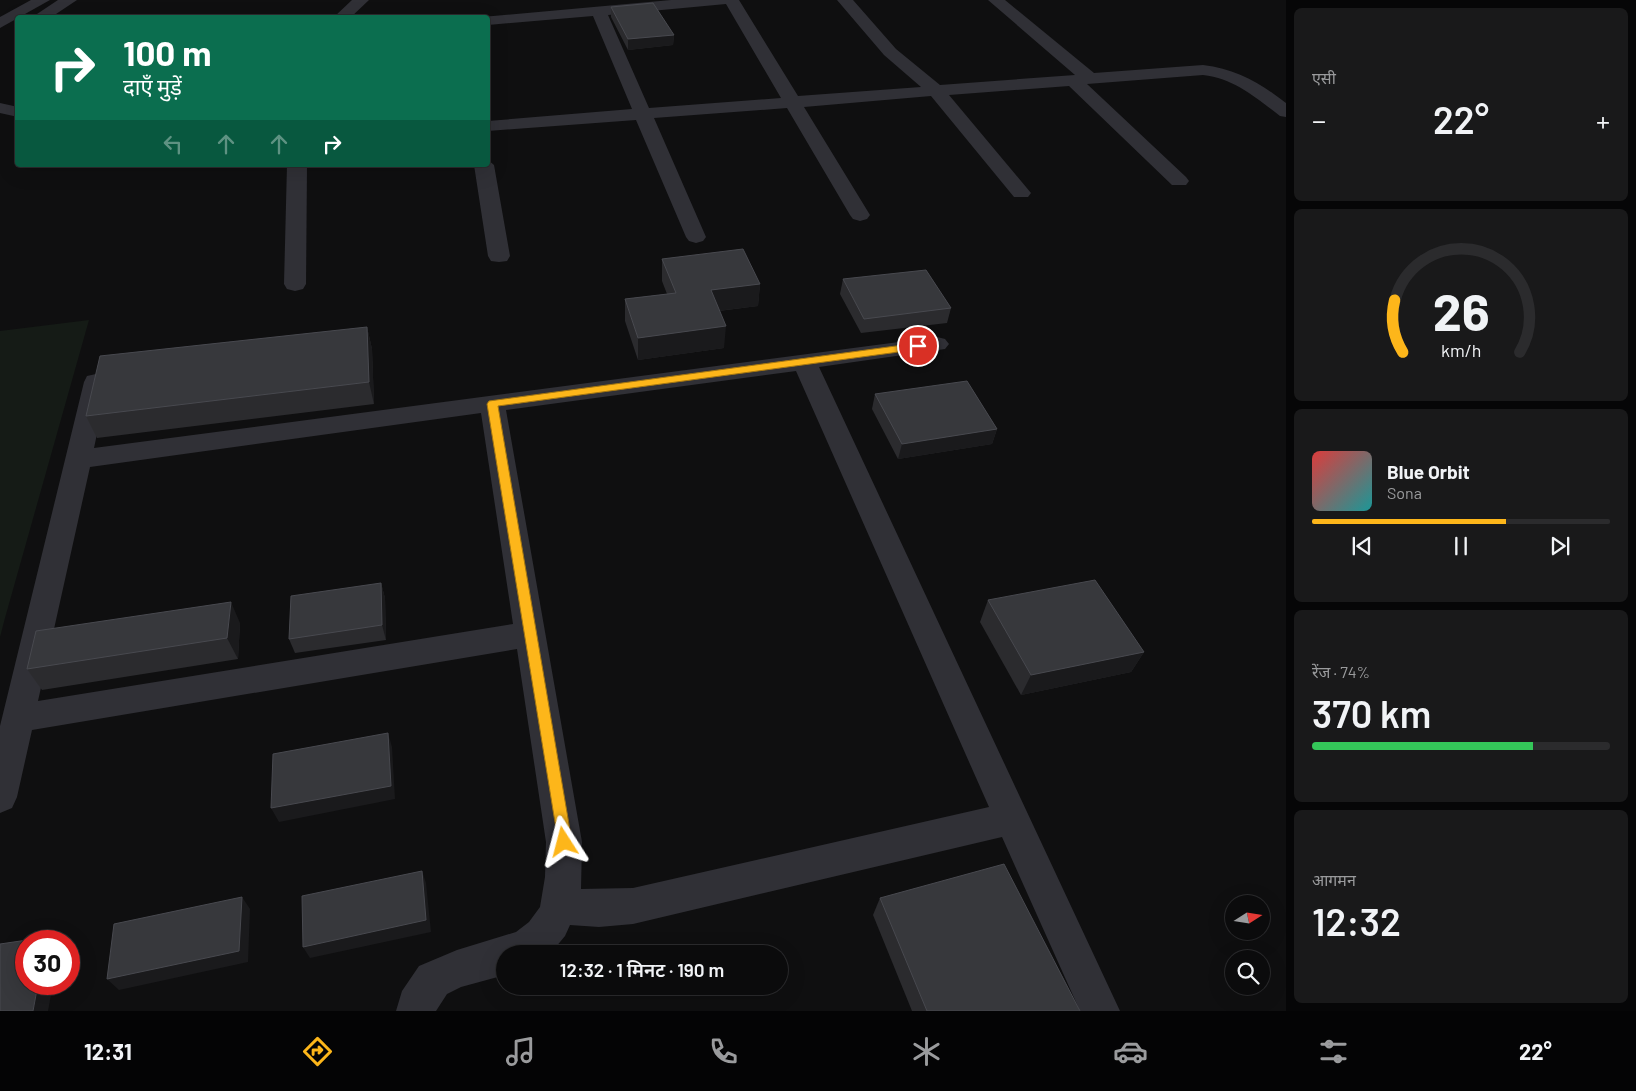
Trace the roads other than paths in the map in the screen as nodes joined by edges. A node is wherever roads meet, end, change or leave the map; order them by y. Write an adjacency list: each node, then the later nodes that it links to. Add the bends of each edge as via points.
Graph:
1 (42, 0): 12 (street)
2 (69, 0): 9 (street)
3 (361, 0): 10 (street)
4 (725, 0): 8 (street)
5 (731, 0): 17 (street)
6 (846, 0): 16 (street, via 890,52)
7 (996, 0): 15 (street)
8 (598, 10): 11 (street); 21 (street)
9 (43, 15)
10 (344, 15)
11 (490, 20)
12 (0, 23)
13 (15, 30): 14 (street)
14 (0, 38)
15 (1083, 81): 16 (street); 20 (street, via 1220,71 1239,77); 25 (street)
16 (937, 92): 17 (street); 26 (street)
17 (792, 103): 21 (street); 27 (street)
18 (0, 108): 19 (street)
19 (15, 111)
20 (1286, 112)
21 (641, 114): 22 (street); 28 (street)
22 (490, 126)
23 (297, 167): 30 (street)
24 (484, 167): 29 (street)
25 (1179, 181)
26 (1021, 193)
27 (860, 215)
28 (696, 237)
29 (499, 256)
30 (295, 284)
31 (937, 344): 33 (street)
32 (101, 357): 35 (street)
33 (804, 362): 34 (street); 39 (street)
34 (492, 404): 35 (street); 36 (street)
35 (78, 459): 37 (street)
36 (530, 634): 37 (street); 40 (street, via 564,842)
37 (18, 718): 38 (street)
38 (0, 797)
39 (1012, 818): 40 (street, via 633,906); 44 (street)
40 (561, 906): 41 (street, via 544,933)
41 (530, 945)
42 (496, 959): 43 (street, via 433,980 416,1005)
43 (416, 1011)
44 (1100, 1011)

